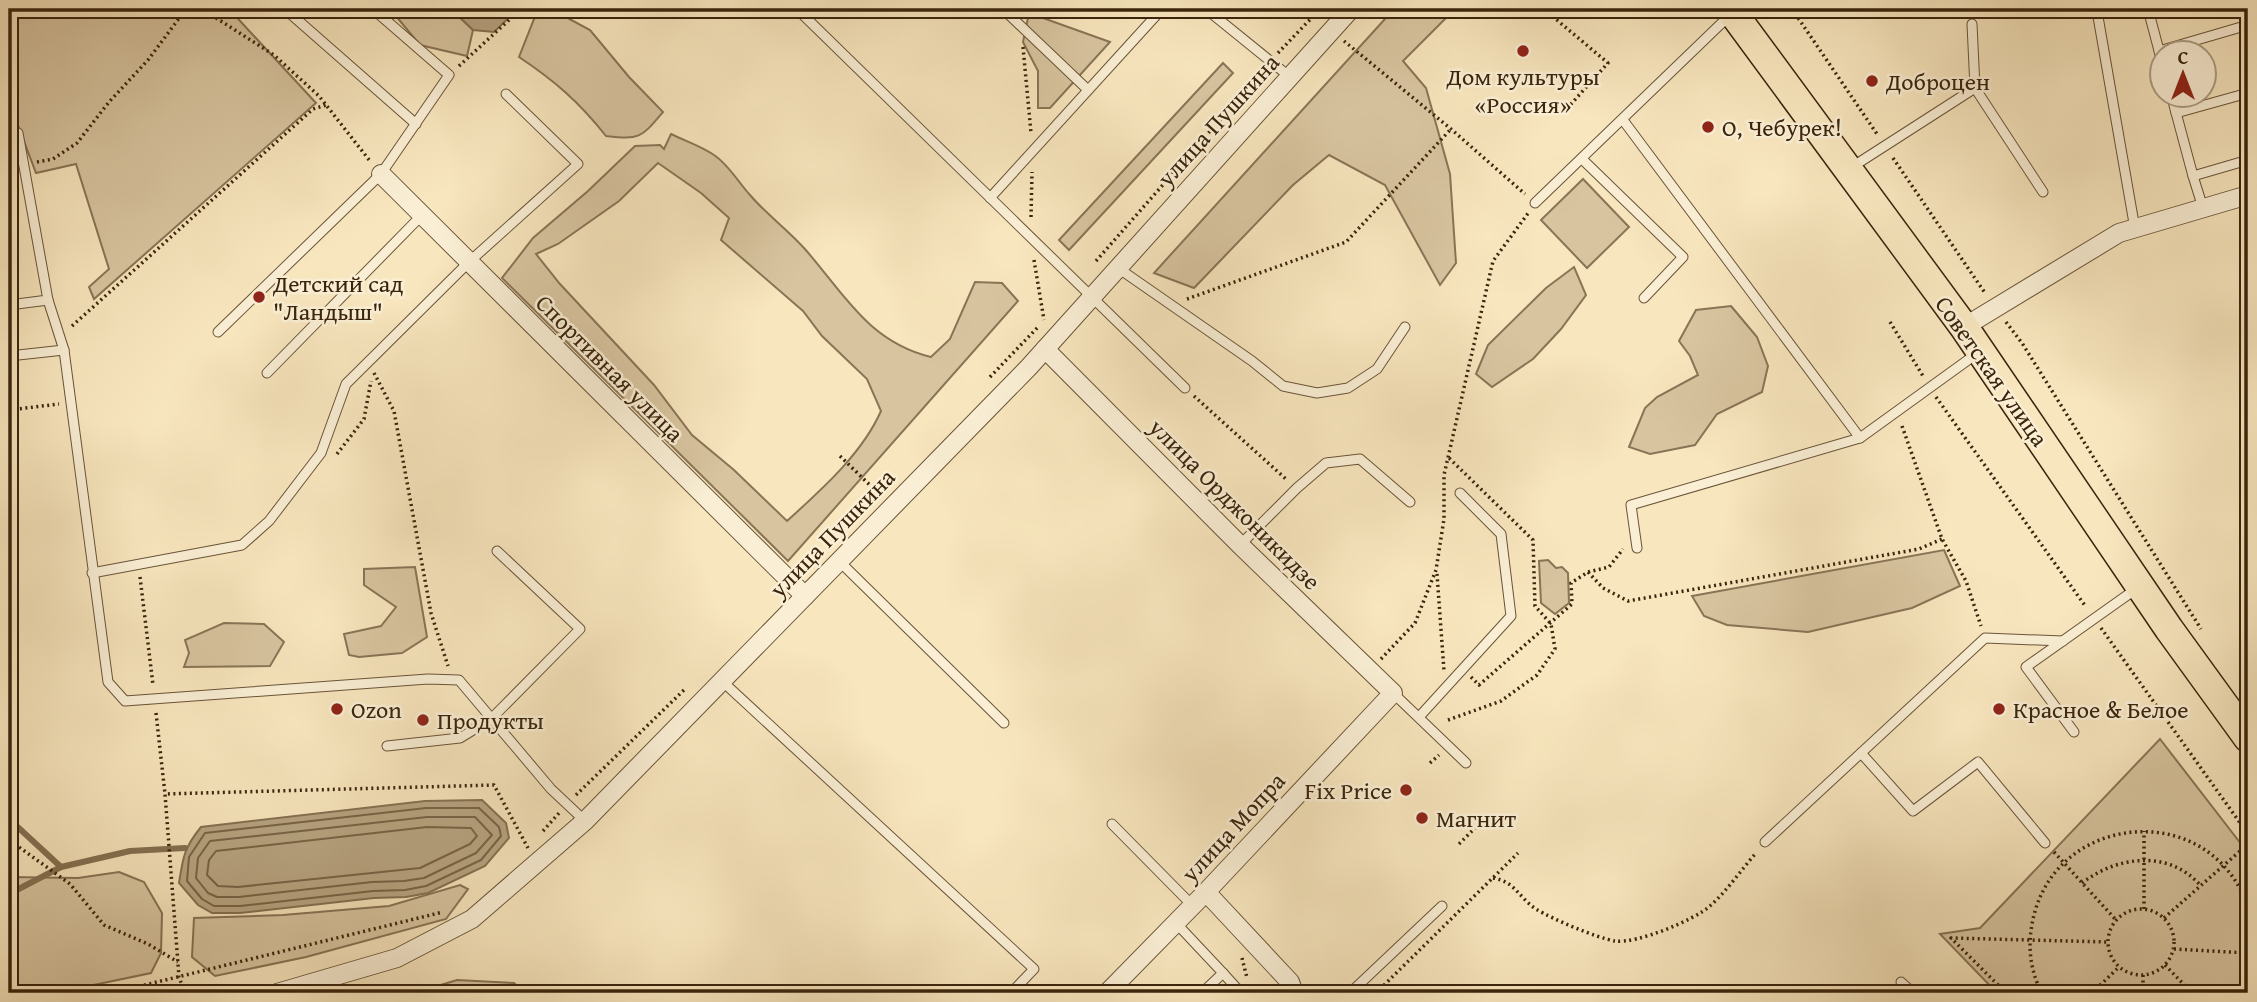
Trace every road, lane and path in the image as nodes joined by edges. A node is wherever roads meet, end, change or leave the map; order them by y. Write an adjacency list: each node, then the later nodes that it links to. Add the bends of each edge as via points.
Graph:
1 (186, 9): 41 (path, via 76,143 52,159)
2 (202, 9): 18 (path)
3 (218, 9): 18 (path)
4 (285, 9): 35 (lane)
5 (373, 9): 24 (lane)
6 (521, 9): 24 (path)
7 (797, 9): 47 (lane)
8 (1003, 9): 27 (lane)
9 (1147, 9): 15 (lane)
10 (1206, 9): 25 (lane)
11 (1351, 9): 21 (street, улица Пушкина)
12 (1546, 9): 32 (path, via 1608,63)
13 (1792, 9): 38 (path)
14 (2148, 9): 22 (lane)
15 (1160, 11): 27 (lane)
16 (1731, 11): 34 (lane); 42 (main road, Советская улица)
17 (2097, 11): 51 (lane)
18 (220, 20): 30 (path, via 274,55)
19 (1972, 24): 26 (lane)
20 (2248, 26): 23 (lane)
21 (1330, 30): 25 (street, улица Пушкина); 36 (path)
22 (2156, 38)
23 (2206, 38)
24 (449, 75): 35 (lane)
25 (1290, 77): 53 (street, улица Пушкина)
26 (1975, 88): 38 (lane); 45 (lane)
27 (1088, 90): 47 (lane)
28 (2248, 93): 33 (lane)
29 (506, 94): 52 (lane, via 578,164)
30 (326, 105): 43 (path); 64 (path, via 313,109)
31 (2175, 108): 33 (lane)
32 (1563, 113)
33 (2176, 113): 44 (lane)
34 (1623, 120): 39 (lane); 76 (lane)
35 (416, 124): 43 (lane)
36 (1451, 128): 48 (path); 58 (path, via 1346,242)
37 (18, 133): 41 (lane)
38 (1885, 146): 42 (lane); 59 (path)
39 (1582, 159): 48 (lane); 55 (lane, via 1683,257)
40 (2248, 160): 44 (lane)
41 (23, 164): 56 (lane)
42 (1847, 170): 62 (main road, Советская улица)
43 (381, 174): 50 (street, Спортивная улица); 63 (lane)
44 (2193, 176): 49 (lane)
45 (2043, 192)
46 (2248, 195): 49 (street)
47 (989, 198): 54 (lane)
48 (1535, 202): 97 (path, via 1493,261 1444,475 1444,519 1436,570 1415,623)
49 (2203, 208): 51 (street)
50 (422, 215): 52 (street, Спортивная улица); 70 (lane)
51 (2135, 229): 59 (street, via 2119,233)
52 (468, 262): 69 (lane); 91 (street, Спортивная улица)
53 (1118, 268): 54 (street, улица Пушкина); 58 (lane)
54 (1090, 298): 65 (street, улица Пушкина); 71 (lane)
55 (1644, 298)
56 (48, 300): 57 (lane); 64 (lane)
57 (9, 305)
58 (1171, 305): 61 (lane, via 1283,386 1317,393 1348,388 1377,369)
59 (1995, 307): 62 (street); 94 (path)
60 (1890, 322): 72 (path)
61 (1405, 327)
62 (1964, 327): 67 (main road, Советская улица)
63 (218, 332)
64 (60, 337): 66 (lane)
65 (1045, 349): 84 (street, улица Орджоникидзе); 87 (street, улица Пушкина)
66 (64, 350): 68 (lane); 89 (lane)
67 (1980, 351): 72 (lane); 90 (main road, Советская улица)
68 (9, 356)
69 (365, 364): 89 (lane, via 346,384 321,453 269,521 243,545); 98 (path, via 394,411 431,614)
70 (267, 373)
71 (1185, 388): 78 (path)
72 (1930, 388): 75 (lane); 92 (path)
73 (61, 404): 74 (path)
74 (9, 410)
75 (1897, 411): 76 (lane); 83 (path)
76 (1860, 438): 82 (lane, via 1631,505)
77 (840, 456): 80 (path)
78 (1297, 488): 81 (lane, via 1326,463 1360,460); 84 (lane)
79 (1460, 493): 102 (lane, via 1501,534 1511,616)
80 (880, 495)
81 (1410, 502)
82 (1635, 534): 85 (lane); 88 (path, via 1609,567)
83 (1942, 539): 88 (path, via 1919,549 1628,601 1603,588); 95 (path, via 1966,581)
84 (1240, 545): 97 (street, улица Орджоникидзе)
85 (1637, 548)
86 (497, 551): 103 (lane, via 580,629)
87 (839, 562): 91 (street, улица Пушкина); 105 (lane)
88 (1588, 572): 93 (path, via 1572,583 1572,604)
89 (92, 573): 98 (lane, via 108,682 125,701)
90 (2140, 586): 92 (lane); 107 (main road, Советская улица)
91 (805, 596): 99 (street, улица Пушкина)
92 (2095, 619): 96 (lane); 115 (path)
93 (1551, 624): 100 (path, via 1479,685 1470,676); 104 (path, via 1555,649 1537,675 1501,701)
94 (2202, 630)
95 (1984, 638): 96 (lane); 109 (lane)
96 (2063, 641): 106 (lane, via 2026,667)
97 (1370, 671): 101 (street, улица Орджоникидзе)
98 (452, 680): 103 (lane, via 458,680)
99 (722, 681): 112 (street, улица Пушкина); 152 (lane, via 1034,970)
100 (1462, 684)
101 (1393, 693): 102 (lane); 129 (street, улица Мопра)
102 (1419, 717): 110 (lane)
103 (491, 719): 108 (lane, via 460,737); 112 (lane)
104 (1448, 720)
105 (1004, 723)
106 (2074, 732)
107 (2248, 738)
108 (387, 746)
109 (1861, 753): 116 (lane); 118 (lane, via 1913,811 1978,762)
110 (1466, 763)
111 (1485, 818): 119 (path)
112 (585, 821): 151 (street, улица Пушкина, via 472,919 397,958)
113 (1112, 824): 130 (lane)
114 (2144, 831): 123 (path); 124 (path, via 2095,841); 125 (path, via 2176,836)
115 (2248, 834)
116 (1765, 842): 126 (path, via 1710,907 1630,941 1563,922 1534,908 1507,881)
117 (9, 843): 141 (path, via 70,884 104,925)
118 (2045, 843): 124 (path)
119 (1459, 844)
120 (2248, 844): 125 (path)
121 (528, 848): 141 (path, via 494,785 165,794)
122 (1518, 853): 126 (path)
123 (2144, 860): 127 (path, via 2113,865); 128 (path, via 2166,863); 133 (path)
124 (2064, 863): 127 (path); 137 (path, via 2039,898)
125 (2224, 866): 128 (path); 132 (path)
126 (1493, 878): 158 (path)
127 (2082, 883): 135 (path)
128 (2201, 886): 134 (path)
129 (1206, 892): 130 (street, улица Мопра); 156 (street, via 1290,982)
130 (1193, 906): 136 (street, улица Мопра)
131 (1442, 906): 157 (lane)
132 (2248, 907)
133 (2144, 909): 134 (path); 135 (path, via 2129,911)
134 (2164, 918): 139 (path, via 2173,931)
135 (2116, 920): 138 (path)
136 (1176, 923): 144 (lane); 153 (street, улица Мопра)
137 (2030, 940): 138 (path); 160 (path, via 1951,938); 161 (path)
138 (2108, 942): 143 (path)
139 (2174, 949): 140 (path); 142 (path)
140 (2248, 953)
141 (178, 962): 146 (path)
142 (2165, 965): 145 (path); 164 (path)
143 (2119, 967): 145 (path); 162 (path)
144 (1223, 973): 154 (lane); 155 (lane)
145 (2143, 975): 163 (path)
146 (179, 977): 149 (path); 150 (path)
147 (2248, 979): 165 (path)
148 (1901, 982): 159 (lane)
149 (112, 993)
150 (185, 993)
151 (277, 993)
152 (1011, 993)
153 (1107, 993)
154 (1202, 993)
155 (1241, 993)
156 (1294, 993)
157 (1350, 993)
158 (1376, 993)
159 (1913, 993)
160 (2006, 993)
161 (2042, 993)
162 (2092, 993)
163 (2143, 993)
164 (2192, 993)
165 (2242, 993)

